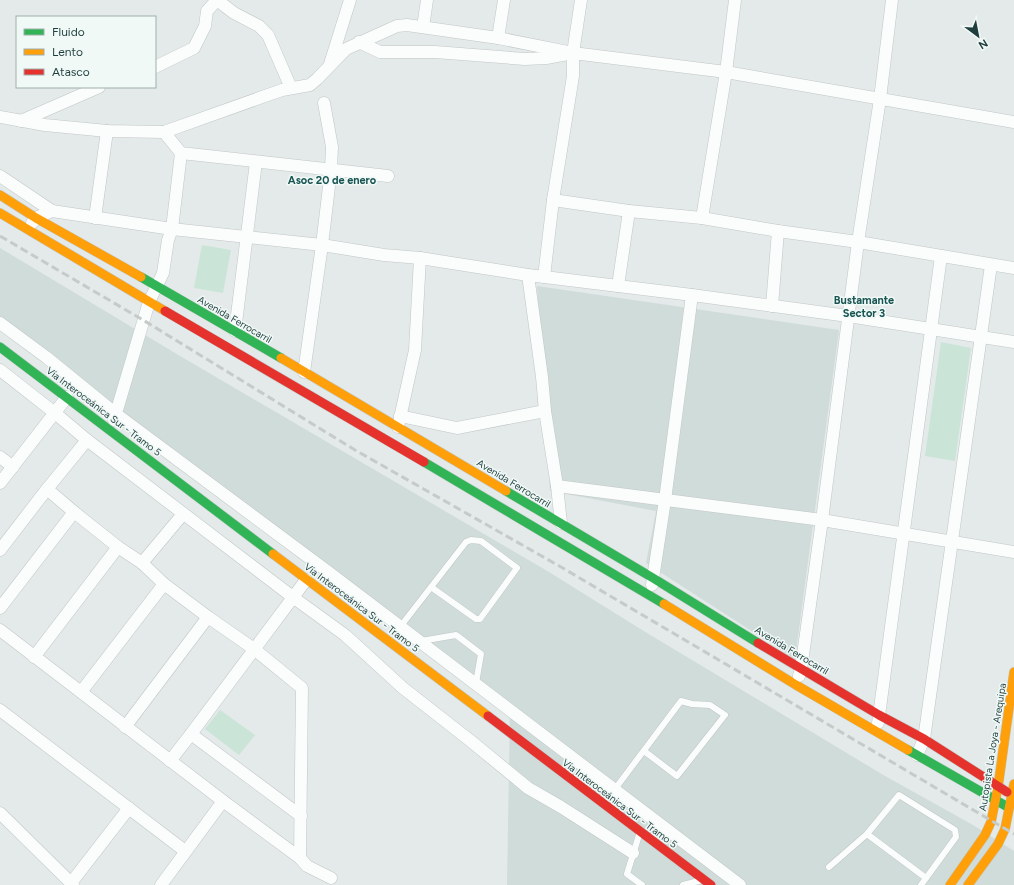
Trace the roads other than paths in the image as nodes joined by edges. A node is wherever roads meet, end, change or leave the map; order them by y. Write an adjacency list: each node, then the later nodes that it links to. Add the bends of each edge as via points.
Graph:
1 (217, 0): 13 (street, via 207,11 205,26 194,48); 16 (street, via 234,13 259,26 268,35)
2 (350, 0): 12 (street)
3 (427, 0): 8 (street)
4 (504, 0): 9 (street)
5 (581, 0): 11 (street)
6 (735, 0): 14 (street)
7 (892, 0): 17 (street)
8 (423, 27): 9 (street); 10 (street, via 397,26)
9 (498, 38): 11 (street)
10 (360, 42): 11 (street, via 380,52 435,52 525,58 546,58); 12 (street, via 346,49)
11 (573, 52): 14 (street); 30 (street, via 574,76)
12 (329, 66): 16 (street, via 310,85)
13 (156, 67)
14 (726, 72): 17 (street); 36 (street)
15 (97, 88): 20 (street)
16 (291, 88): 23 (street)
17 (880, 99): 21 (street); 41 (street)
18 (324, 103): 26 (street, via 332,146)
19 (0, 117): 20 (street)
20 (21, 121): 22 (street)
21 (1014, 122)
22 (107, 131): 23 (street); 35 (street)
23 (164, 132): 24 (street)
24 (181, 153): 25 (street); 38 (street)
25 (256, 162): 26 (street); 40 (street)
26 (331, 170): 28 (street); 42 (street)
27 (0, 176): 31 (street)
28 (388, 176)
29 (0, 195): 34 (main road, Avenida Ferrocarril)
30 (553, 200): 32 (street); 48 (street)
31 (52, 211): 34 (street); 35 (street)
32 (629, 211): 36 (street); 49 (street)
33 (0, 213): 37 (main road)
34 (36, 218): 37 (street); 50 (main road, Avenida Ferrocarril)
35 (95, 218): 38 (street)
36 (702, 218): 39 (street)
37 (26, 228): 52 (main road)
38 (172, 229): 40 (street); 50 (street, via 163,273)
39 (778, 231): 41 (street); 53 (street)
40 (246, 237): 42 (street); 57 (street)
41 (858, 242): 43 (street); 54 (street)
42 (322, 245): 44 (street); 62 (street)
43 (941, 256): 45 (street); 56 (street)
44 (420, 258): 47 (street); 67 (street, via 415,350)
45 (991, 265): 46 (street); 58 (street)
46 (1014, 268)
47 (528, 275): 48 (street); 64 (street)
48 (544, 277): 49 (street)
49 (618, 286): 51 (street)
50 (157, 287): 52 (street); 57 (main road, Avenida Ferrocarril)
51 (692, 295): 53 (street); 75 (street)
52 (149, 302): 66 (street); 90 (main road)
53 (772, 306): 54 (street)
54 (848, 316): 56 (street); 78 (street)
55 (0, 323): 66 (street)
56 (931, 329): 58 (street); 80 (street)
57 (235, 331): 62 (main road, Avenida Ferrocarril)
58 (980, 337): 59 (street); 81 (street)
59 (1014, 342)
60 (0, 347): 63 (main road, Vía Interoceánica Sur - Tramo 5)
61 (0, 370): 65 (street)
62 (304, 372): 67 (main road, Avenida Ferrocarril)
63 (67, 398): 65 (street); 68 (main road, Vía Interoceánica Sur - Tramo 5)
64 (545, 411): 67 (street, via 457,428); 73 (street)
65 (55, 413): 69 (street); 71 (street)
66 (116, 414): 68 (street); 94 (street)
67 (399, 421): 79 (main road, Avenida Ferrocarril)
68 (111, 430): 87 (main road, Vía Interoceánica Sur - Tramo 5)
69 (87, 440): 74 (street); 77 (street)
70 (0, 457): 71 (street)
71 (13, 467): 72 (street)
72 (0, 483)
73 (557, 486): 75 (street); 79 (street)
74 (47, 489): 76 (street); 83 (street)
75 (665, 500): 78 (street); 86 (street)
76 (74, 512): 82 (street); 92 (street)
77 (183, 514): 85 (street); 91 (street)
78 (822, 520): 80 (street); 99 (street)
79 (561, 523): 86 (main road, Avenida Ferrocarril)
80 (904, 533): 81 (street); 105 (street)
81 (952, 541): 84 (street); 109 (street)
82 (118, 547): 85 (street); 98 (street)
83 (0, 550)
84 (1014, 552)
85 (142, 563): 88 (street)
86 (653, 578): 90 (street); 99 (main road, Avenida Ferrocarril)
87 (306, 580): 91 (street); 123 (main road, Vía Interoceánica Sur - Tramo 5)
88 (164, 584): 93 (street); 103 (street)
89 (431, 587): 89 (lane, via 466,542 471,540 481,541 517,568 480,619 476,620); 94 (lane)
90 (650, 596): 102 (main road)
91 (294, 598): 97 (street); 126 (street, via 345,635 403,688 528,788)
92 (0, 608)
93 (208, 617): 97 (street); 106 (street)
94 (400, 627): 96 (street)
95 (0, 630): 98 (street)
96 (419, 642): 101 (street); 101 (lane, via 456,635 481,654)
97 (254, 649): 108 (street); 122 (street, via 302,688)
98 (34, 657): 103 (street)
99 (801, 669): 102 (street); 105 (main road, Avenida Ferrocarril)
100 (1014, 672): 114 (main road, Autopista La Joya - Arequipa)
101 (476, 684): 115 (street)
102 (796, 684): 107 (main road)
103 (81, 692): 106 (street)
104 (0, 710): 119 (street)
105 (879, 715): 107 (street); 109 (main road, Avenida Ferrocarril)
106 (125, 727): 112 (street)
107 (877, 732): 111 (main road)
108 (191, 734): 112 (street); 122 (street)
109 (924, 739): 111 (street); 114 (main road, Avenida Ferrocarril)
110 (644, 751): 110 (lane, via 681,701 710,705 725,715 677,776); 115 (lane)
111 (917, 755): 118 (main road)
112 (170, 761): 117 (street)
113 (1014, 784): 116 (main road)
114 (998, 787): 116 (main road, Avenida Ferrocarril); 118 (main road, Autopista La Joya - Arequipa)
115 (615, 789): 136 (street)
116 (1013, 795): 120 (main road)
117 (223, 801): 125 (street); 127 (street)
118 (996, 801): 120 (main road); 138 (main road, Autopista La Joya - Arequipa, via 985,835)
119 (129, 808): 125 (street); 132 (street)
120 (1012, 810): 139 (main road, via 998,844)
121 (0, 813): 132 (street)
122 (301, 816): 127 (street)
123 (640, 832): 126 (lane); 131 (main road, Vía Interoceánica Sur - Tramo 5)
124 (868, 834): 128 (lane); 130 (lane); 130 (lane, via 899,795 954,830 956,837)
125 (185, 851): 133 (street)
126 (633, 852): 134 (lane, via 627,874)
127 (300, 858): 129 (street, via 306,866)
128 (829, 867)
129 (331, 878)
130 (926, 878): 137 (lane)
131 (707, 882): 135 (lane)
132 (72, 884)
133 (161, 885)
134 (642, 885)
135 (683, 885)
136 (740, 885)
137 (921, 885)
138 (950, 885)
139 (968, 885)

